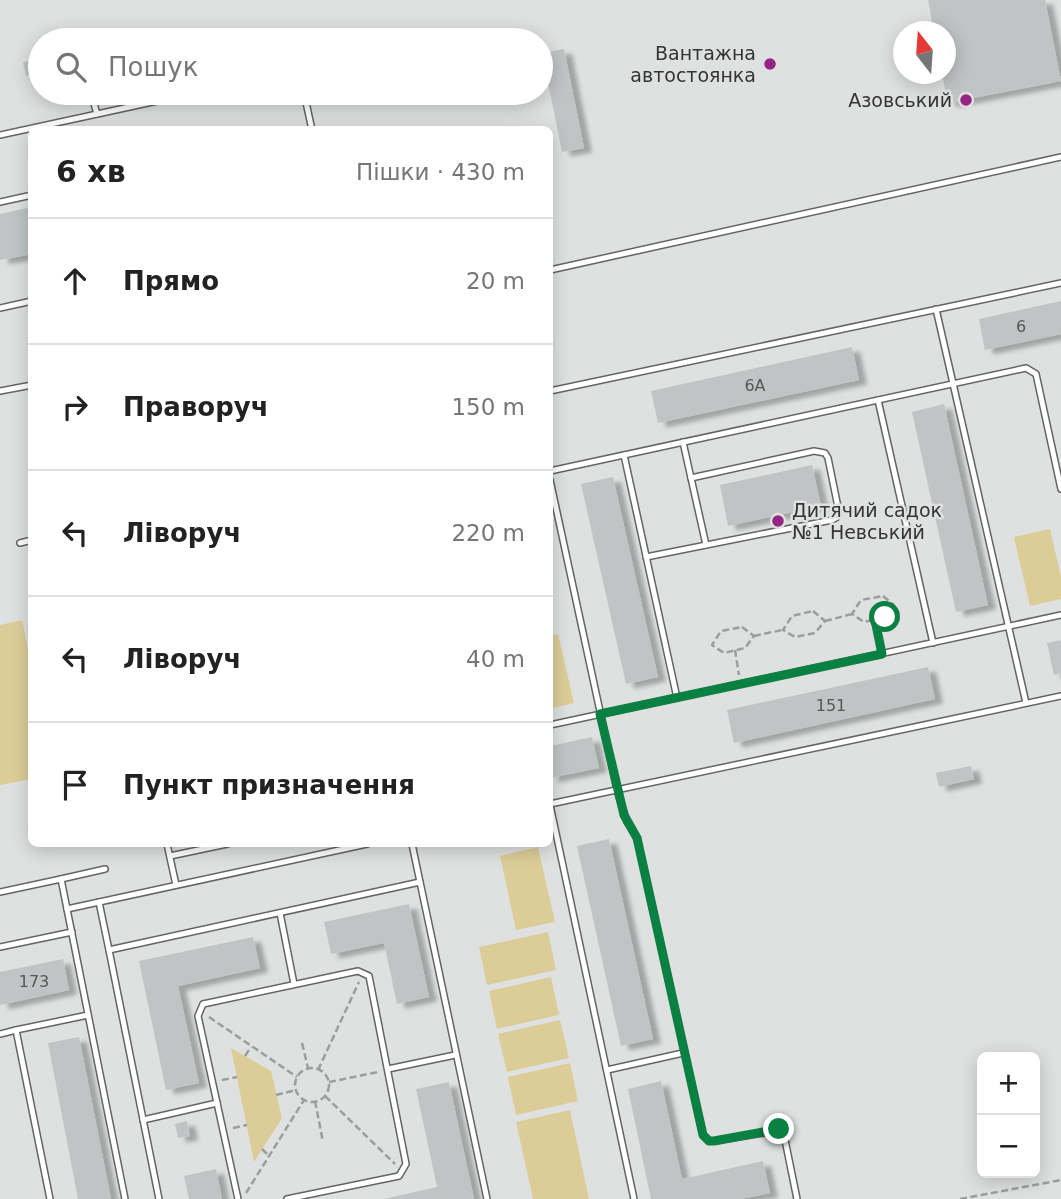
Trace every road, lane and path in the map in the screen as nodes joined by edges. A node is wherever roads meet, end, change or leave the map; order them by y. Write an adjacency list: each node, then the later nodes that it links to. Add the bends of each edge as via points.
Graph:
1 (95, 105): 4 (lane)
2 (139, 105): 4 (lane)
3 (307, 105): 6 (lane)
4 (97, 114): 5 (lane)
5 (42, 126)
6 (311, 126)
7 (28, 129): 8 (lane)
8 (0, 135)
9 (1061, 157): 12 (lane)
10 (28, 196): 11 (lane)
11 (0, 202)
12 (553, 269)
13 (1061, 283): 16 (lane)
14 (28, 301): 15 (lane)
15 (0, 308)
16 (936, 309): 17 (lane); 19 (lane)
17 (953, 384): 21 (lane); 26 (lane, via 1026,368 1036,374); 36 (lane)
18 (28, 385): 20 (lane)
19 (553, 390)
20 (0, 391)
21 (878, 400): 22 (lane); 39 (lane)
22 (683, 442): 23 (lane); 25 (lane)
23 (624, 455): 24 (lane); 31 (lane)
24 (553, 470)
25 (691, 478): 30 (lane); 30 (lane, via 814,451 828,458 837,517)
26 (1061, 489)
27 (553, 495): 46 (lane)
28 (28, 541): 29 (lane)
29 (20, 543)
30 (706, 545): 31 (lane)
31 (646, 557): 44 (lane)
32 (852, 614): 34 (path, via 864,622); 34 (path, via 861,600 883,596 894,605 885,617); 35 (path)
33 (1061, 615): 36 (lane)
34 (875, 620): 41 (path)
35 (825, 621): 37 (path, via 816,633 795,637); 37 (path, via 813,611 792,616)
36 (1008, 626): 39 (lane); 45 (lane)
37 (783, 630): 38 (path)
38 (754, 636): 40 (path, via 745,648); 40 (path, via 743,627 721,631 712,645 724,653)
39 (933, 643): 41 (lane)
40 (735, 650): 42 (path)
41 (882, 654): 42 (lane)
42 (741, 684): 44 (lane)
43 (1061, 696): 45 (lane)
44 (677, 698): 46 (lane)
45 (1026, 703): 48 (lane)
46 (600, 714): 47 (lane); 48 (lane)
47 (553, 724)
48 (617, 790): 49 (lane); 75 (lane, via 637,838)
49 (553, 804)
50 (553, 819): 81 (lane)
51 (168, 847): 55 (lane)
52 (213, 847): 55 (lane)
53 (353, 847): 59 (lane)
54 (413, 847): 58 (lane)
55 (170, 856): 59 (lane)
56 (106, 869): 57 (lane)
57 (61, 879): 60 (lane); 62 (lane)
58 (420, 882): 63 (lane); 76 (lane)
59 (176, 885): 61 (lane)
60 (0, 892)
61 (99, 902): 62 (lane); 66 (lane)
62 (67, 909): 64 (lane)
63 (280, 913): 66 (lane); 68 (lane)
64 (72, 932): 65 (lane); 70 (lane)
65 (0, 947)
66 (109, 950): 92 (lane)
67 (363, 973): 68 (lane); 79 (lane, via 369,976); 80 (path)
68 (294, 984): 69 (lane, via 203,1004)
69 (200, 1011): 74 (path); 84 (lane)
70 (88, 1014): 71 (lane); 102 (lane)
71 (16, 1030): 72 (lane); 101 (lane)
72 (0, 1034)
73 (302, 1043): 78 (path)
74 (251, 1046): 77 (path); 83 (path)
75 (683, 1053): 81 (lane); 108 (lane, via 705,1139 783,1130)
76 (455, 1055): 79 (lane); 106 (lane)
77 (245, 1056)
78 (308, 1068): 80 (path); 83 (path)
79 (388, 1069): 85 (path); 98 (lane, via 406,1164)
80 (318, 1070): 85 (path)
81 (607, 1070): 107 (lane)
82 (237, 1077): 84 (path)
83 (297, 1077): 86 (path)
84 (212, 1082): 91 (lane)
85 (328, 1082): 88 (path)
86 (296, 1090): 87 (path); 89 (path)
87 (276, 1096)
88 (325, 1096): 90 (path); 98 (path)
89 (304, 1100): 90 (path); 97 (path)
90 (315, 1101): 95 (path)
91 (217, 1103): 92 (lane); 94 (lane)
92 (143, 1119): 103 (lane)
93 (247, 1125): 94 (path)
94 (223, 1131): 104 (lane)
95 (323, 1142)
96 (262, 1149): 97 (path)
97 (270, 1156): 104 (path)
98 (402, 1170): 100 (lane, via 399,1176)
99 (1061, 1180): 109 (path)
100 (300, 1198): 105 (lane)
101 (50, 1199)
102 (125, 1199)
103 (159, 1199)
104 (240, 1199)
105 (287, 1199)
106 (487, 1199)
107 (634, 1199)
108 (797, 1199)
109 (960, 1199)

